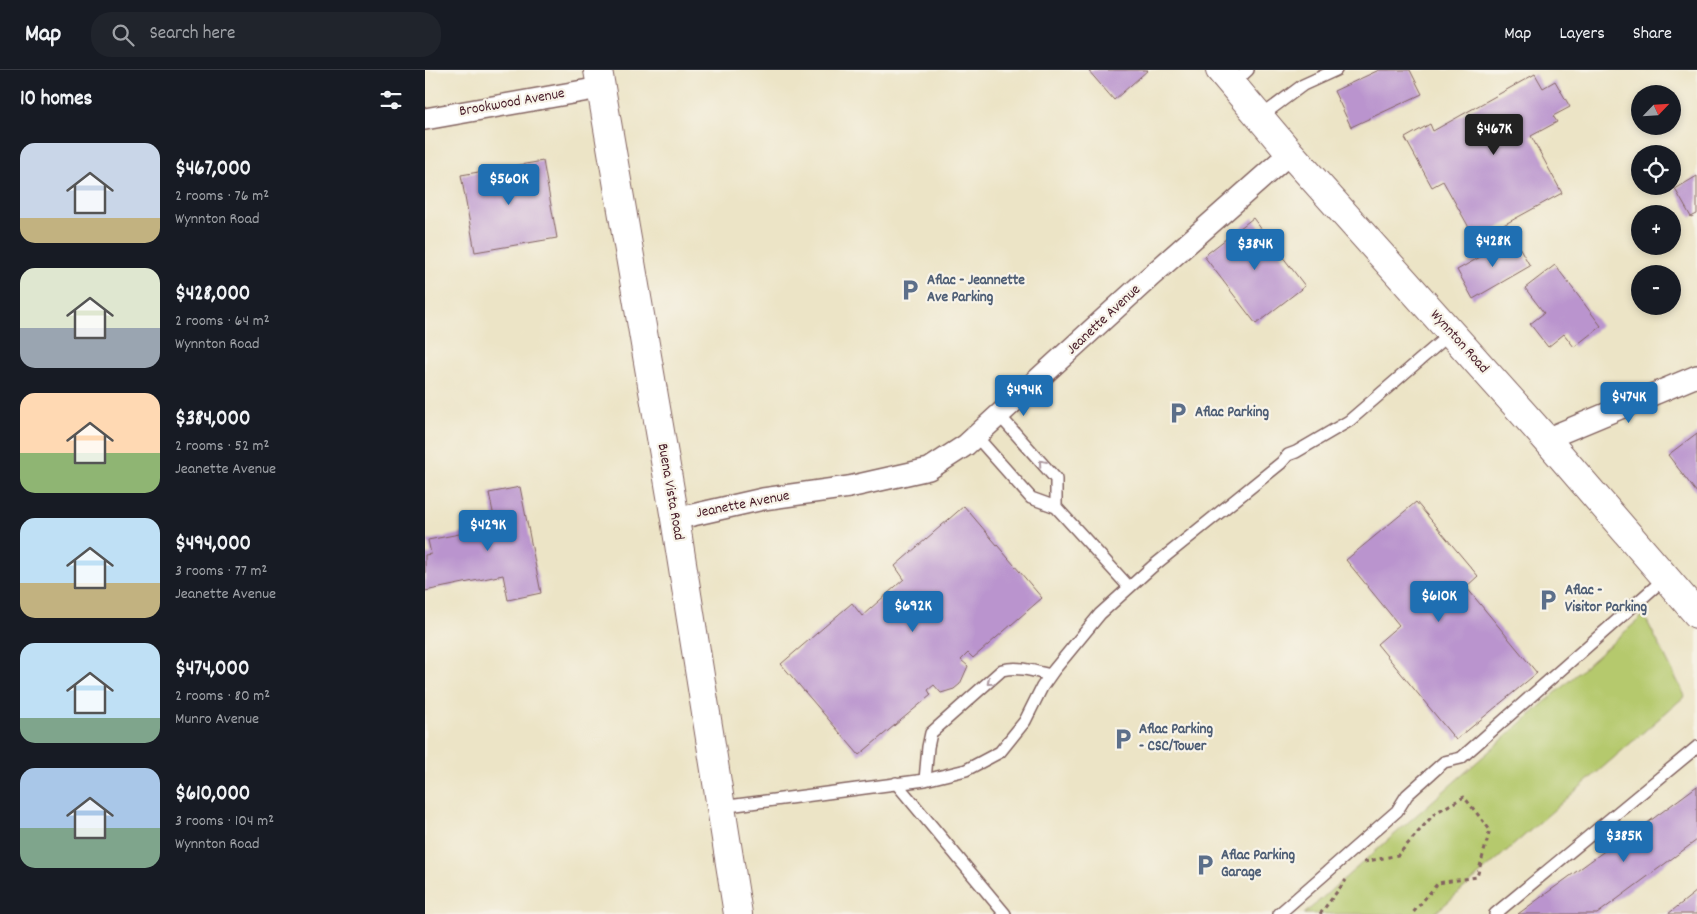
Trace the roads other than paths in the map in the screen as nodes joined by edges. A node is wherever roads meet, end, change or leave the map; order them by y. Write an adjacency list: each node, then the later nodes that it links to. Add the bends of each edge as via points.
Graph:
1 (1336, 70): 4 (lane, via 1303,85)
2 (1233, 75): 4 (main road, Wynnton Road)
3 (599, 79): 5 (street, Brookwood Avenue); 13 (main road, Buena Vista Road)
4 (1260, 117): 6 (main road, Wynnton Road)
5 (425, 119)
6 (1290, 153): 7 (main road, Wynnton Road); 9 (street, Jeanette Avenue)
7 (1451, 333): 11 (main road, Wynnton Road); 15 (lane, via 1349,421 1288,455)
8 (1697, 376): 11 (street)
9 (999, 415): 10 (street, Jeanette Avenue); 12 (lane, one-way to 9, via 1056,479)
10 (976, 436): 12 (lane, via 1031,498); 13 (street, Jeanette Avenue, via 929,470 849,487 763,499)
11 (1546, 440): 14 (main road, Wynnton Road)
12 (1056, 507): 15 (lane)
13 (675, 519): 21 (main road, Buena Vista Road)
14 (1665, 578): 16 (main road, Wynnton Road); 24 (lane, via 1461,758 1444,762 1407,795 1397,810)
15 (1129, 587): 17 (lane, via 1089,626)
16 (1697, 614)
17 (1050, 675): 19 (lane, via 1021,726 1000,752 966,770); 19 (lane, one-way to 19, via 1027,669 1002,670 931,733)
18 (1697, 747): 25 (lane)
19 (925, 780): 20 (lane)
20 (896, 783): 21 (lane); 23 (lane)
21 (721, 807): 22 (main road, Buena Vista Road)
22 (738, 914)
23 (1005, 914)
24 (1279, 914)
25 (1495, 914)

